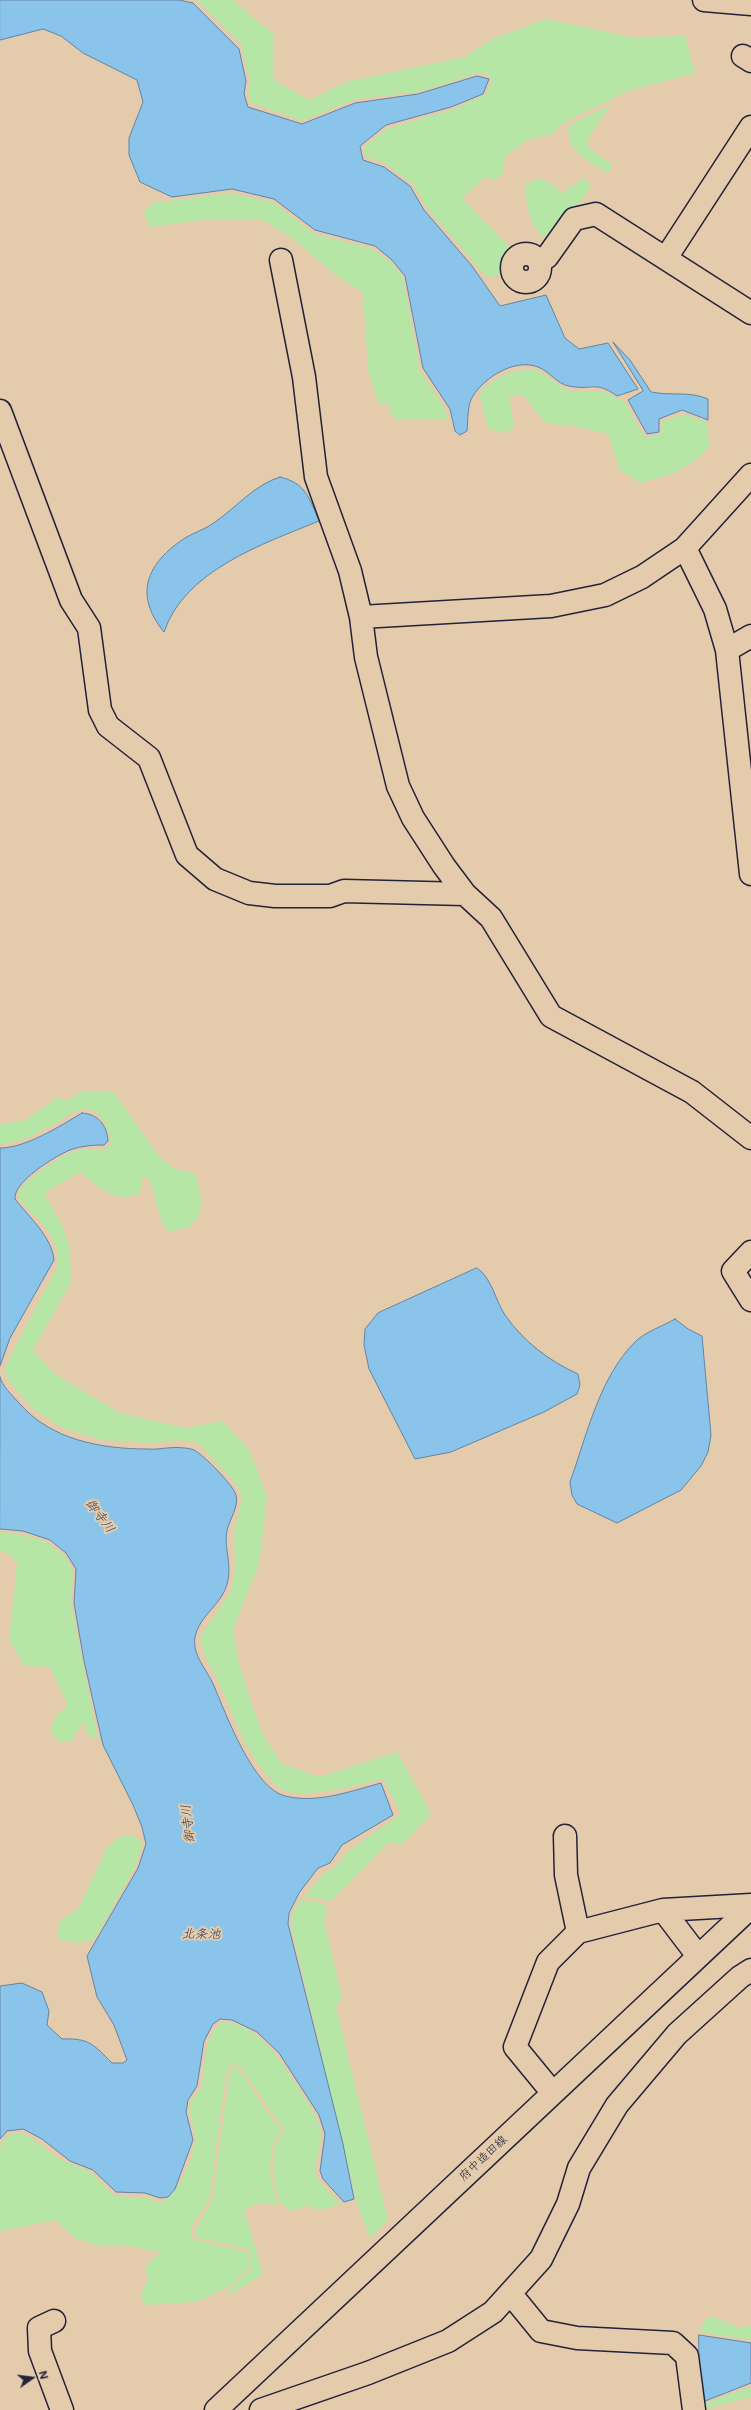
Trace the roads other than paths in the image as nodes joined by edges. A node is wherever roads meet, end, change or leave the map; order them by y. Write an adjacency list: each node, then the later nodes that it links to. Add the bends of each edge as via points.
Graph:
1 (704, 0): 2 (street)
2 (751, 4)
3 (751, 127): 4 (street)
4 (666, 258): 6 (street, via 596,214 574,219 547,257); 7 (street)
5 (281, 260): 11 (street, via 304,377 316,477 350,571)
6 (538, 262)
7 (751, 313)
8 (0, 411): 16 (street, via 71,600 89,628 100,710 108,726 149,758 187,855 215,879 249,893 275,896 330,896 344,892)
9 (751, 475): 10 (street)
10 (685, 548): 11 (street, via 642,577 605,594 551,606); 13 (street, via 715,609)
11 (361, 617): 16 (street, via 366,657 398,786 413,818)
12 (751, 636): 13 (street)
13 (727, 650): 14 (street)
14 (747, 797): 15 (street)
15 (751, 874)
16 (465, 894): 17 (street, via 492,918 551,1016 692,1092)
17 (751, 1138)
18 (751, 1252): 19 (street, via 733,1271)
19 (751, 1300)
20 (565, 1836): 23 (street, via 566,1875)
21 (751, 1906): 22 (street); 24 (street, 府中造田線)
22 (663, 1910): 23 (street); 24 (street)
23 (578, 1932): 26 (street, via 548,1962 515,2047)
24 (698, 1956): 26 (street, 府中造田線)
25 (751, 1970): 27 (street, via 677,2034 617,2106 579,2168 568,2204 541,2259)
26 (552, 2092): 30 (street, 府中造田線)
27 (510, 2293): 31 (street, via 493,2312 448,2341 368,2373); 32 (street, via 541,2331 577,2338 673,2343 687,2356)
28 (54, 2321): 29 (street, via 39,2328 40,2351)
29 (62, 2410)
30 (216, 2410)
31 (261, 2410)
32 (694, 2410)

